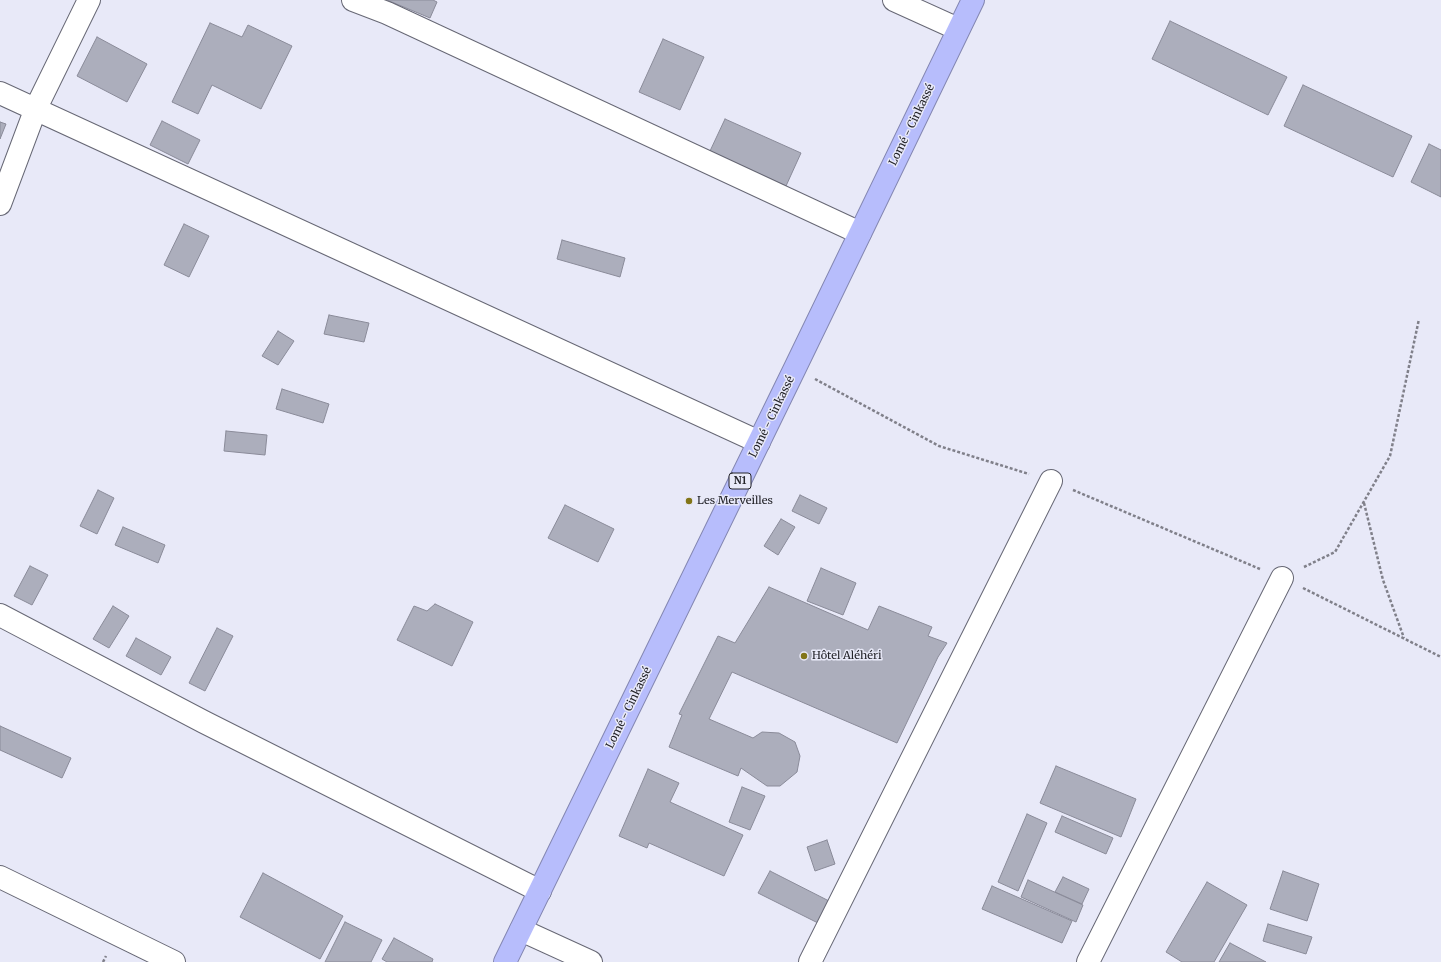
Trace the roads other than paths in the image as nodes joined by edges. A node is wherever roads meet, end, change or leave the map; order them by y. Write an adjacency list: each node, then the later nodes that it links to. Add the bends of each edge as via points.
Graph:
1 (89, 0): 7 (street)
2 (353, 0): 9 (street)
3 (894, 0): 5 (street)
4 (973, 0): 5 (highway, Lomé - Cinkassé / N1)
5 (958, 29): 9 (highway, Lomé - Cinkassé / N1)
6 (0, 93): 7 (street)
7 (36, 108): 8 (street); 10 (street)
8 (0, 204)
9 (860, 233): 10 (highway, Lomé - Cinkassé / N1)
10 (759, 442): 15 (highway, Lomé - Cinkassé / N1)
11 (1051, 481): 20 (street)
12 (1282, 578): 21 (street)
13 (0, 615): 15 (street, via 204,722)
14 (0, 877): 17 (street)
15 (540, 891): 16 (highway, Lomé - Cinkassé / N1)
16 (520, 930): 18 (highway, Lomé - Cinkassé / N1); 19 (street)
17 (174, 962)
18 (505, 962)
19 (591, 962)
20 (810, 962)
21 (1088, 962)

